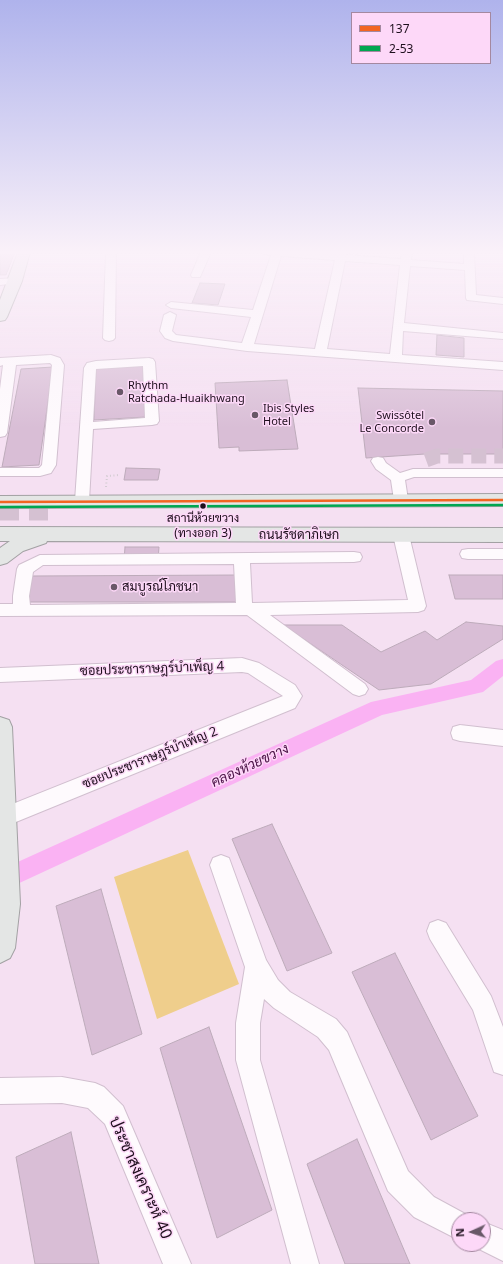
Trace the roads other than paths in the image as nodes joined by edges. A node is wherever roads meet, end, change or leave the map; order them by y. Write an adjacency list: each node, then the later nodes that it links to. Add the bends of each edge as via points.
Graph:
1 (110, 311): 10 (street)
2 (170, 311): 11 (street, via 166,331 173,338)
3 (191, 311): 7 (street)
4 (258, 311): 7 (street)
5 (329, 311): 12 (street)
6 (400, 311): 8 (street)
7 (257, 314): 11 (street)
8 (398, 325): 9 (street, via 407,328); 13 (street)
9 (503, 336)
10 (109, 338)
11 (247, 347): 12 (street)
12 (320, 353): 13 (street)
13 (396, 357): 15 (street)
14 (5, 362): 17 (street); 19 (street, via 51,360 56,361 58,365 49,465 46,470 40,472)
15 (503, 366)
16 (87, 426): 16 (street, via 91,366 149,362 152,421); 24 (street)
17 (0, 433)
18 (378, 461): 21 (street)
19 (0, 472)
20 (503, 473): 21 (street, via 424,467)
21 (398, 478): 22 (street)
22 (402, 500): 23 (main road, ถนนรัชดาภิเษก); 24 (main road, ถนนรัชดาภิเษก)
23 (503, 500)
24 (82, 501): 27 (main road, ถนนรัชดาภิเษก)
25 (0, 502): 27 (main road, ถนนรัชดาภิเษก)
26 (503, 510): 27 (main road, ถนนรัชดาภิเษก)
27 (52, 517): 28 (main road, ถนนรัชดาภิเษก); 29 (main road, ถนนรัชดาภิเษก); 30 (main road, ถนนรัชดาภิเษก); 38 (main road)
28 (503, 520)
29 (0, 534)
30 (313, 535): 31 (main road, ถนนรัชดาภิเษก); 36 (street)
31 (401, 535): 32 (main road, ถนนรัชดาภิเษก); 39 (street, via 418,606)
32 (503, 535)
33 (468, 554): 34 (street)
34 (503, 554)
35 (242, 557): 36 (street); 39 (street); 41 (street, via 40,560 25,569 20,596)
36 (316, 557): 37 (street)
37 (354, 557)
38 (0, 558)
39 (247, 609): 41 (street); 43 (street)
40 (0, 610): 41 (street)
41 (22, 611)
42 (0, 675): 44 (street, ซอยประชาราษฎร์บำเพ็ญ 4, via 242,665 253,668 289,690)
43 (359, 689)
44 (293, 696): 49 (street, ซอยประชาราษฎร์บำเพ็ญ 2, via 288,703)
45 (0, 727): 48 (main road)
46 (460, 733): 47 (street)
47 (503, 738)
48 (1, 759): 49 (main road)
49 (4, 817): 52 (main road, via 6,904)
50 (221, 865): 53 (street)
51 (438, 931): 54 (street, via 483,1004)
52 (0, 948)
53 (257, 967): 56 (street, via 270,988 282,1000 326,1028 338,1041 398,1181 424,1207); 58 (street, via 248,1023 248,1060)
54 (503, 1063)
55 (0, 1091): 57 (street, ประชาสงเคราะห์ 40, via 62,1090 96,1096 114,1115)
56 (451, 1222)
57 (178, 1264)
58 (305, 1264)

